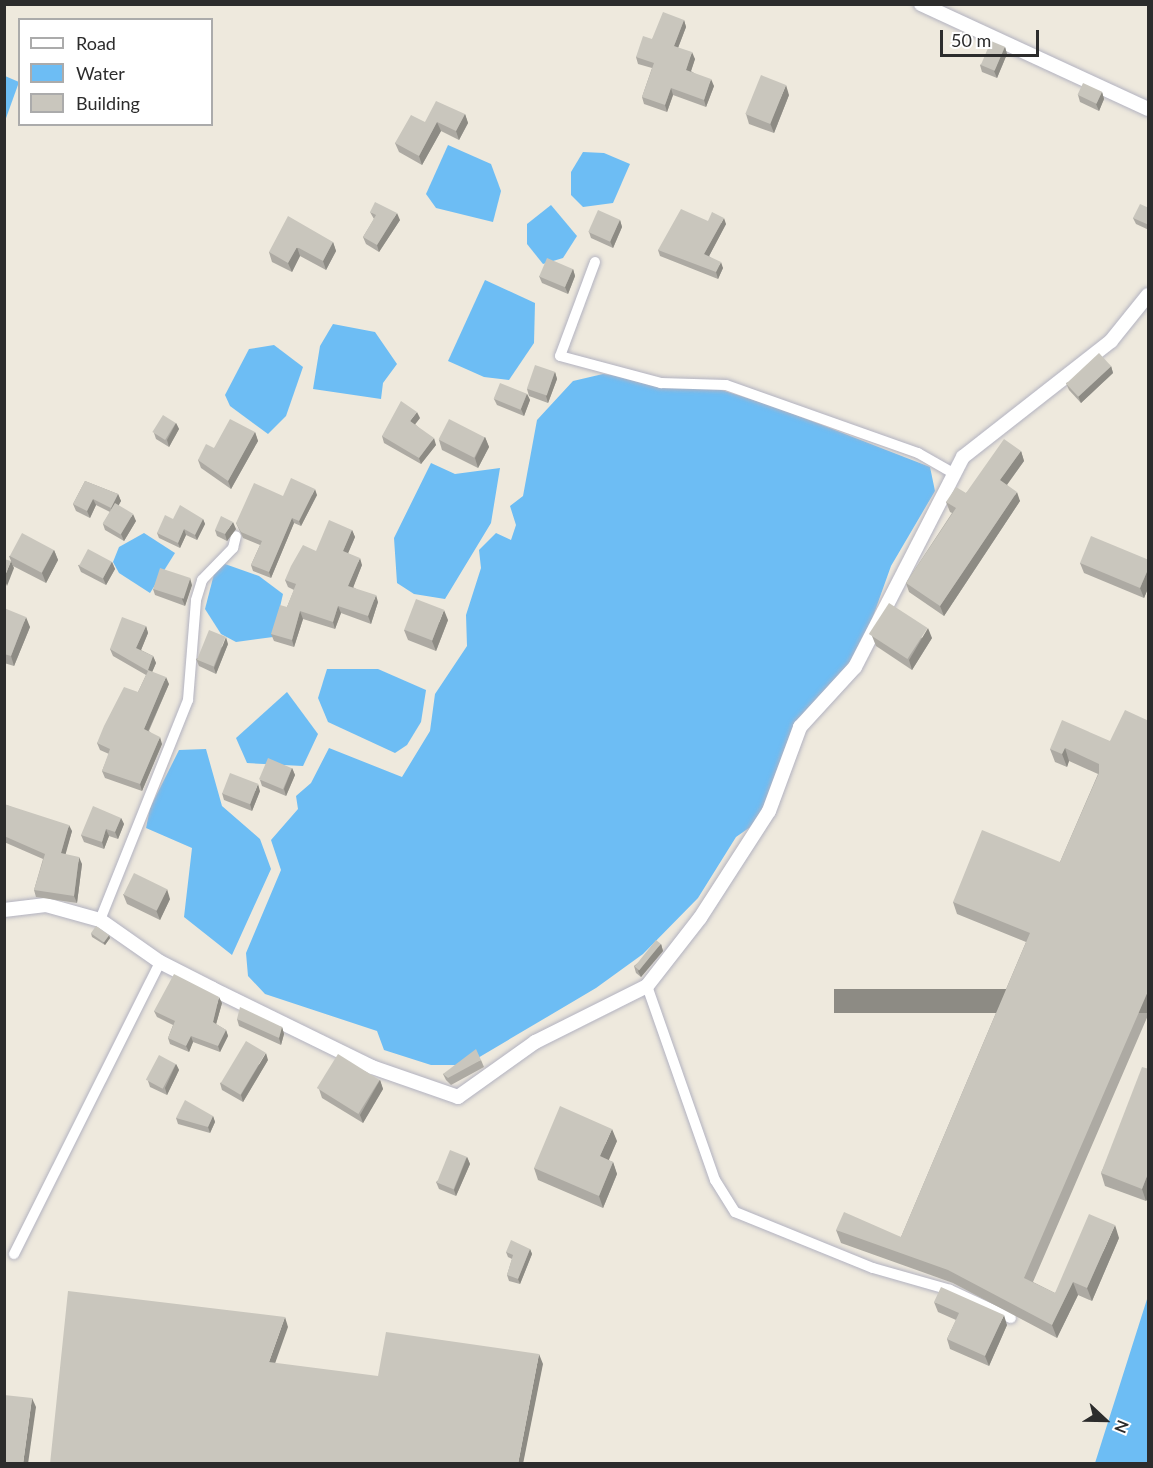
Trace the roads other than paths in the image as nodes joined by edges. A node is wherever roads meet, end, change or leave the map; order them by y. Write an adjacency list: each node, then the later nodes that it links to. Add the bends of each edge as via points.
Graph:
1 (921, 4): 2 (street)
2 (1149, 109)
3 (595, 262): 5 (street, via 560,356 661,383 726,385 918,453)
4 (1149, 295): 5 (street, via 1111,341 963,457)
5 (953, 472): 10 (street, via 855,667 800,728 769,811 700,918)
6 (236, 536): 8 (street, via 233,548 202,580 196,600 188,700)
7 (4, 910): 8 (street, via 46,905)
8 (100, 920): 9 (street)
9 (160, 962): 10 (street, via 372,1067 458,1097 535,1042); 11 (street)
10 (647, 986): 12 (street, via 715,1180 735,1212 873,1268 950,1290)
11 (14, 1254)
12 (1011, 1318)

